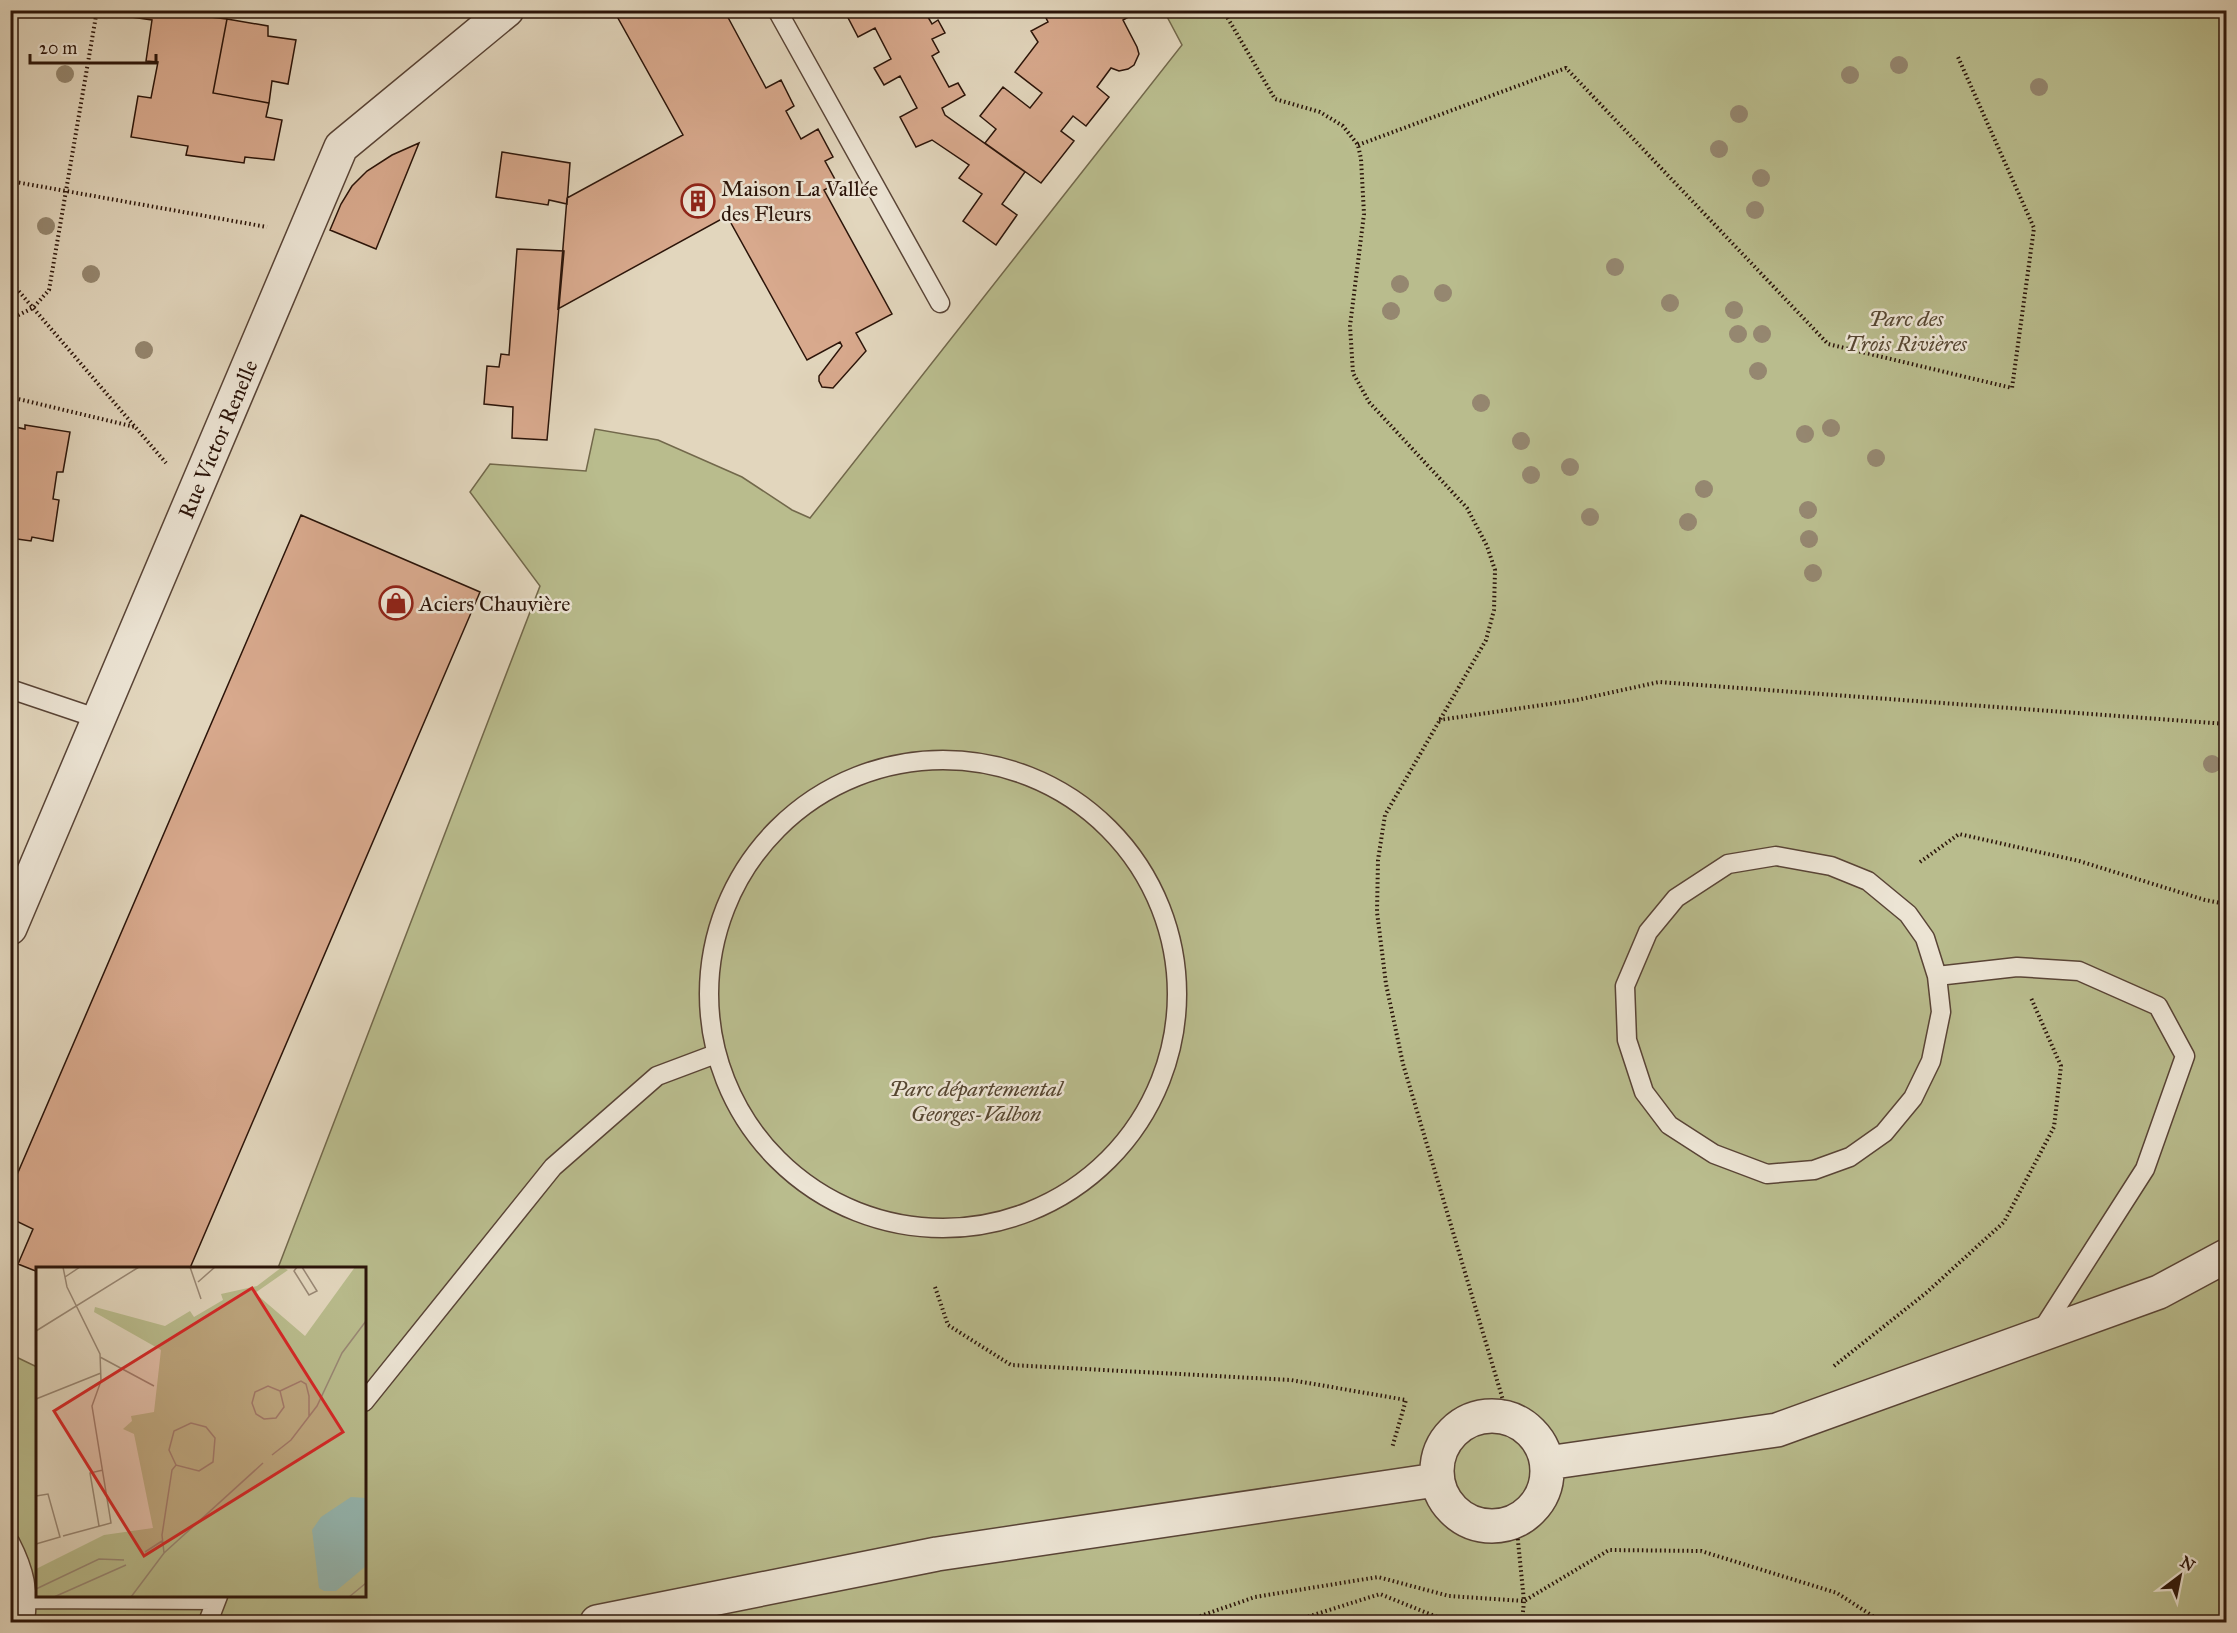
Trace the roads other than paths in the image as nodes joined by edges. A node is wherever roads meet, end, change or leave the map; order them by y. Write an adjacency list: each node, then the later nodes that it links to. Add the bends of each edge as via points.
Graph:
1 (507, 10): 5 (street, Rue Victor Renelle, via 341,147)
2 (777, 10): 3 (lane)
3 (940, 303)
4 (10, 689): 5 (lane)
5 (99, 719): 6 (street, Rue Victor Renelle)
6 (10, 928)
7 (1937, 976): 7 (lane, via 1941,1012 1931,1061 1913,1098 1884,1133 1850,1157 1814,1170 1767,1174 1714,1154 1669,1125 1644,1092 1627,1040 1625,986 1648,932 1676,898 1728,864 1776,856 1831,866 1868,881 1914,922 1925,938); 10 (lane, via 2017,967 2079,971 2158,1006 2185,1056 2145,1169)
8 (713, 1055): 8 (lane, via 706,1001 714,944 736,894 771,836 814,792 872,766 940,758 998,767 1056,791 1117,829 1159,894 1177,962 1175,1033 1136,1125 1084,1186 1038,1214 963,1234 872,1220 806,1185 754,1135); 11 (lane, via 657,1076 553,1167)
9 (2226, 1256): 10 (street, via 2159,1292)
10 (2038, 1337): 12 (street, via 1777,1430)
11 (366, 1400)
12 (1547, 1463): 13 (street, via 1547,1481 1541,1498 1530,1512 1499,1526 1482,1526 1452,1510); 13 (street, via 1534,1435 1522,1424 1508,1417 1489,1415 1470,1419 1455,1429 1436,1461)
13 (1436, 1480): 19 (street, via 937,1554)
14 (10, 1542): 16 (lane, via 22,1565)
15 (217, 1598): 16 (lane); 18 (lane)
16 (28, 1599): 17 (lane)
17 (25, 1623)
18 (208, 1623)
19 (597, 1623)

